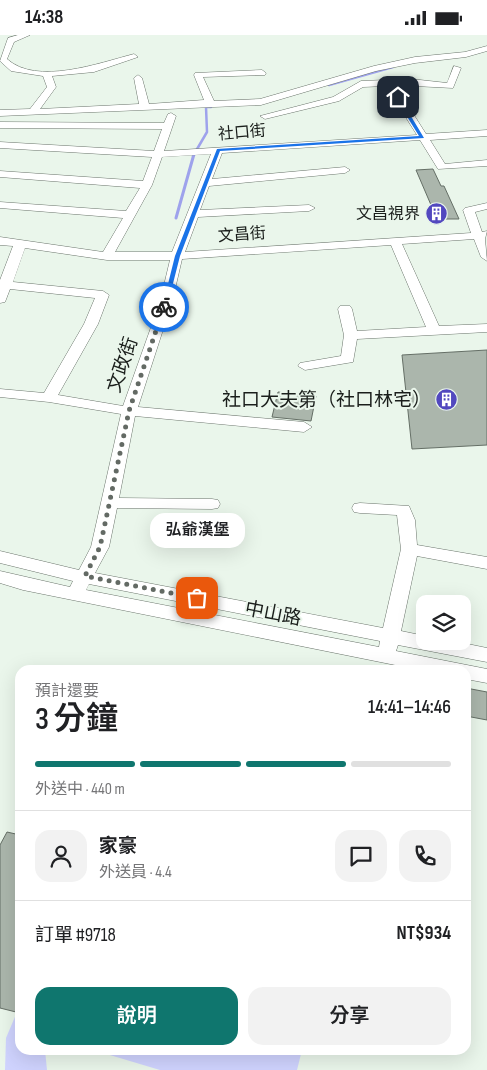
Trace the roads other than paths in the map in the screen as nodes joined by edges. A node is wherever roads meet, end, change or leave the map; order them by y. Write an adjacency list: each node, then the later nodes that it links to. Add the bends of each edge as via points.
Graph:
1 (26, 35): 3 (street, via 11,40)
2 (487, 48): 10 (street, via 374,69 261,102)
3 (2, 53): 6 (street, via 3,59 13,69)
4 (134, 57): 6 (street, via 94,69)
5 (457, 68): 9 (street, via 450,86)
6 (47, 73): 13 (street, via 52,87)
7 (262, 73): 10 (street, via 198,75 209,101)
8 (138, 78): 11 (street)
9 (389, 83): 16 (street, via 361,84 338,103); 20 (street)
10 (205, 104): 11 (street)
11 (145, 108): 13 (street)
12 (15, 112): 13 (street); 14 (street); 18 (street)
13 (33, 112)
14 (0, 113)
15 (134, 116): 17 (street)
16 (265, 116)
17 (173, 119): 18 (street); 24 (street)
18 (0, 125)
19 (487, 133): 20 (street, 社口街)
20 (422, 137): 21 (street, 社口街); 25 (street, via 442,167)
21 (333, 142): 23 (street, 社口街); 27 (street, via 346,168)
22 (0, 145): 24 (street, 社口街)
23 (218, 150): 24 (street, 社口街); 27 (street, 文政街)
24 (159, 154): 28 (street)
25 (487, 163)
26 (0, 174): 28 (street)
27 (208, 183): 32 (street, 文政街)
28 (147, 185): 33 (street)
29 (0, 205): 33 (street)
30 (487, 206): 34 (street, via 470,210)
31 (309, 208): 32 (street)
32 (193, 214): 39 (street, 文政街)
33 (129, 215): 38 (street)
34 (482, 235): 36 (street, 文昌街); 40 (street)
35 (0, 241): 37 (street, 文昌街)
36 (395, 241): 39 (street, 文昌街); 45 (street)
37 (20, 244): 38 (street, 文昌街); 41 (street)
38 (107, 256): 39 (street, 文昌街)
39 (177, 256): 50 (street, 文政街, via 166,303)
40 (487, 257)
41 (2, 285): 42 (street); 49 (street, via 103,295 91,324)
42 (0, 299)
43 (345, 309): 46 (street)
44 (487, 328): 45 (street)
45 (433, 329): 46 (street)
46 (351, 335): 47 (street, via 348,359)
47 (306, 366)
48 (0, 393): 49 (street)
49 (49, 398): 50 (street)
50 (129, 411): 51 (street); 52 (street, 文政街)
51 (304, 427)
52 (110, 503): 53 (street); 58 (street, 文政街, via 100,547)
53 (212, 504)
54 (360, 507): 55 (street, via 403,511 408,520 406,539)
55 (410, 549): 57 (street); 61 (street)
56 (0, 557): 58 (street, 中山路)
57 (487, 563)
58 (85, 576): 60 (street, 文政街); 61 (street, 中山路)
59 (0, 577): 60 (street, 中山路)
60 (75, 594): 63 (street, 中山路)
61 (391, 637): 62 (street, 中山路); 63 (street)
62 (487, 655)
63 (386, 656): 64 (street, 中山路)
64 (432, 665)
65 (471, 673): 66 (street)
66 (487, 676)

